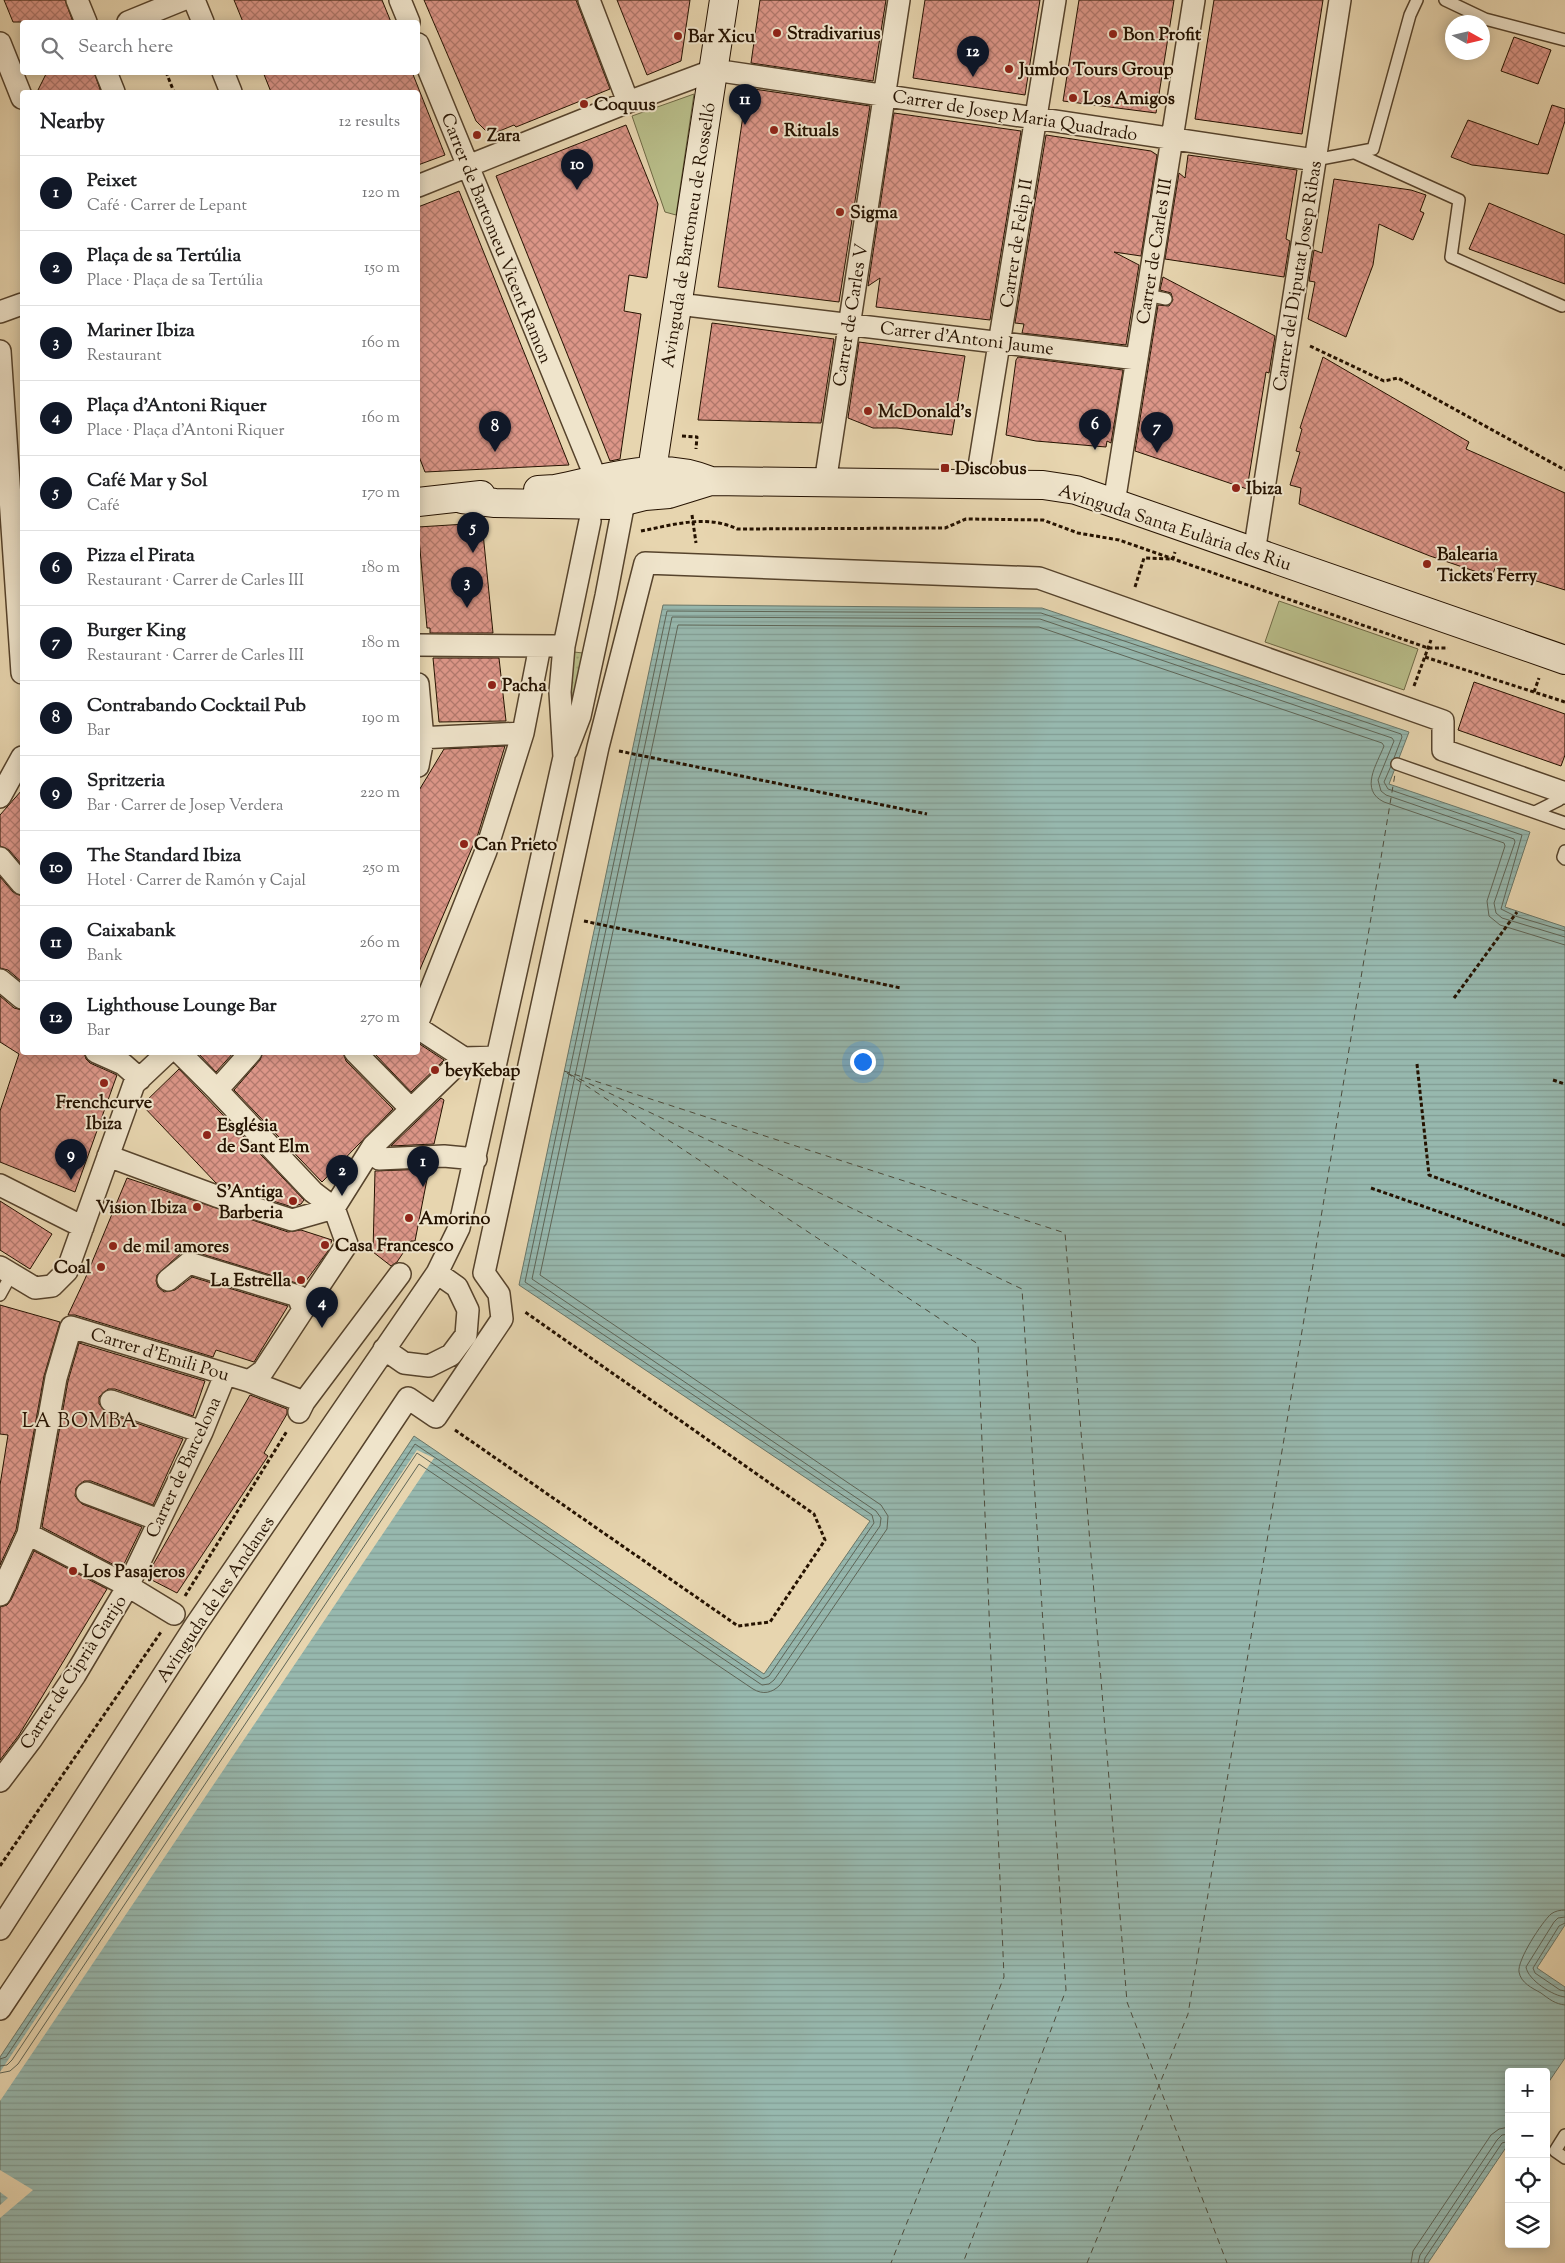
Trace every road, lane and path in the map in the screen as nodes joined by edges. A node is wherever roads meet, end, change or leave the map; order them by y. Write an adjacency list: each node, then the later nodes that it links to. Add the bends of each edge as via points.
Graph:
1 (77, 0): 13 (street)
2 (182, 0): 14 (street)
3 (194, 0): 15 (street)
4 (400, 0): 16 (street)
5 (589, 0): 30 (street)
6 (724, 0): 21 (street, Avinguda de Bartomeu de Rosselló)
7 (900, 0): 29 (street, Carrer de Carles V)
8 (1055, 0): 31 (street, Carrer de Felip II)
9 (1194, 0): 32 (street, Carrer de Carles III)
10 (1340, 0): 34 (street, Carrer del Diputat Josep Ribas)
11 (1417, 0): 33 (lane, via 1410,14 1373,150)
12 (1445, 0): 17 (lane, via 1485,19)
13 (85, 20)
14 (133, 20)
15 (201, 20)
16 (408, 20)
17 (1565, 40)
18 (0, 43): 20 (street)
19 (420, 49): 35 (street, Carrer de Bartomeu Vicent Ramon)
20 (11, 66): 28 (street)
21 (714, 70): 29 (street, Carrer de Josep Maria Quadrado); 30 (street); 37 (street, Avinguda de Bartomeu de Rosselló)
22 (107, 75): 25 (street)
23 (167, 75): 26 (path)
24 (224, 75): 27 (street)
25 (113, 90)
26 (173, 90)
27 (230, 90)
28 (20, 92)
29 (884, 96): 31 (street, Carrer de Josep Maria Quadrado); 41 (street, Carrer de Carles V)
30 (628, 102): 35 (street)
31 (1037, 118): 32 (street, Carrer de Josep Maria Quadrado); 43 (street, Carrer de Felip II)
32 (1172, 139): 34 (street, Carrer de Josep Maria Quadrado); 45 (street, Carrer de Carles III, via 1156,297)
33 (1355, 153): 34 (lane); 39 (lane, via 1458,200 1450,257)
34 (1315, 160): 42 (street, Carrer del Diputat Josep Ribas)
35 (468, 167): 36 (street); 49 (street, Carrer de Bartomeu Vicent Ramon, via 565,404)
36 (420, 185)
37 (678, 304): 41 (street, Carrer d'Antoni Jaume); 49 (street, Avinguda de Bartomeu de Rosselló)
38 (20, 305): 40 (street)
39 (1562, 306)
40 (0, 312)
41 (849, 324): 43 (street, Carrer d'Antoni Jaume); 47 (street, Carrer de Carles V)
42 (1288, 335): 46 (path, via 1384,381 1398,378); 55 (street, Carrer del Diputat Josep Ribas)
43 (1000, 342): 45 (street, Carrer d'Antoni Jaume); 48 (street, Carrer de Felip II)
44 (0, 351): 52 (street)
45 (1137, 359): 51 (street, Carrer de Carles III)
46 (1565, 470)
47 (824, 483): 48 (street, Avinguda Santa Eulària des Riu); 49 (street, Avinguda Santa Eulària des Riu, via 711,481)
48 (976, 485): 51 (street, Avinguda Santa Eulària des Riu, via 1043,485 1076,490)
49 (630, 489): 50 (street, Avinguda Santa Eulària des Riu, via 494,502 462,499); 57 (street, via 585,535); 58 (street)
50 (420, 502)
51 (1114, 503): 53 (street, Avinguda Santa Eulària des Riu)
52 (14, 519): 60 (street)
53 (1183, 528): 55 (street, Avinguda Santa Eulària des Riu); 56 (path)
54 (634, 536): 56 (path, via 639,532 693,521 724,523 737,529 945,528 966,520 1043,520 1078,533 1119,540)
55 (1254, 552): 61 (street, Avinguda Santa Eulària des Riu)
56 (1173, 559): 59 (path, via 1144,558); 62 (path)
57 (576, 592): 58 (street, via 588,604 601,601); 65 (street)
58 (606, 596): 66 (street)
59 (1127, 609): 70 (street); 73 (street, via 1039,578 646,563)
60 (20, 616)
61 (1440, 617): 67 (street, Avinguda Santa Eulària des Riu); 68 (path)
62 (1361, 624)
63 (420, 645): 64 (street)
64 (540, 646): 65 (street); 71 (street)
65 (564, 646): 66 (street, via 572,640 581,639 588,641); 74 (street, via 560,692)
66 (594, 650): 74 (street, via 580,716)
67 (1563, 653)
68 (1425, 657): 69 (path); 70 (path)
69 (1565, 702)
70 (1406, 708): 77 (street, via 1443,721 1443,750)
71 (523, 733): 72 (street); 92 (street, via 486,851)
72 (420, 738)
73 (598, 747): 80 (path); 87 (street)
74 (564, 757): 99 (street, Avinguda de les Andanes)
75 (1397, 764): 79 (lane)
76 (20, 767): 78 (street)
77 (1565, 793): 79 (lane, via 1559,800)
78 (0, 797)
79 (1534, 812): 81 (lane)
80 (927, 814)
81 (1565, 823)
82 (1565, 851): 84 (lane)
83 (0, 858): 85 (street)
84 (1565, 860)
85 (20, 882)
86 (1517, 912): 91 (path)
87 (561, 917): 89 (path); 121 (street, via 484,1273)
88 (0, 980): 90 (street)
89 (901, 988)
90 (20, 996)
91 (1454, 998)
92 (420, 1017)
93 (420, 1029): 100 (street)
94 (103, 1055): 102 (street, via 124,1064)
95 (165, 1055): 102 (street)
96 (182, 1055): 105 (street)
97 (247, 1055): 105 (street)
98 (358, 1055): 106 (street)
99 (497, 1057): 100 (street); 109 (street, Avinguda de les Andanes)
100 (464, 1058): 106 (street)
101 (1417, 1064): 113 (path, via 1429,1175)
102 (140, 1079): 108 (street, via 134,1084)
103 (1553, 1080): 104 (path)
104 (1565, 1084)
105 (217, 1090): 112 (street, via 313,1192)
106 (411, 1109): 107 (street)
107 (376, 1153): 109 (street); 112 (street)
108 (108, 1156): 112 (street, via 292,1220); 114 (street)
109 (476, 1159): 117 (street, Avinguda de les Andanes, via 459,1228)
110 (0, 1185): 114 (street)
111 (1371, 1188): 115 (path)
112 (334, 1208): 122 (street, via 347,1244)
113 (1565, 1225)
114 (83, 1228): 116 (street, via 67,1271 52,1286 36,1288)
115 (1565, 1256)
116 (5, 1271): 120 (lane)
117 (437, 1273): 123 (street, Avinguda de les Andanes); 123 (street, via 461,1295 468,1310 466,1335 451,1355 429,1366 404,1363)
118 (400, 1274): 127 (street)
119 (168, 1280): 122 (street, via 189,1263)
120 (0, 1294)
121 (499, 1294): 128 (street, via 502,1319); 128 (path, via 814,1514 825,1540 770,1622 738,1626)
122 (300, 1303): 125 (street, via 263,1371)
123 (384, 1349): 138 (street, Avinguda de les Andanes, via 195,1626)
124 (225, 1375): 125 (street, Carrer d'Emili Pou); 129 (street, Carrer de Barcelona); 132 (street, Carrer d'Emili Pou, via 71,1327 56,1378)
125 (249, 1381): 127 (street, Carrer d'Emili Pou)
126 (111, 1401): 129 (street)
127 (304, 1409): 135 (path)
128 (436, 1417): 139 (street, via 408,1398)
129 (202, 1432): 131 (street, Carrer de Barcelona)
130 (87, 1493): 131 (street)
131 (159, 1520): 133 (street, Carrer de Barcelona)
132 (28, 1534): 133 (street); 134 (street)
133 (128, 1586): 135 (street); 136 (street, Carrer de Ciprià Garijo, via 75,1675)
134 (0, 1595)
135 (174, 1614): 137 (path)
136 (0, 1781)
137 (0, 1866)
138 (0, 1929)
139 (0, 2009)
140 (1565, 2136): 141 (lane, via 1555,2151)
141 (1565, 2158)

